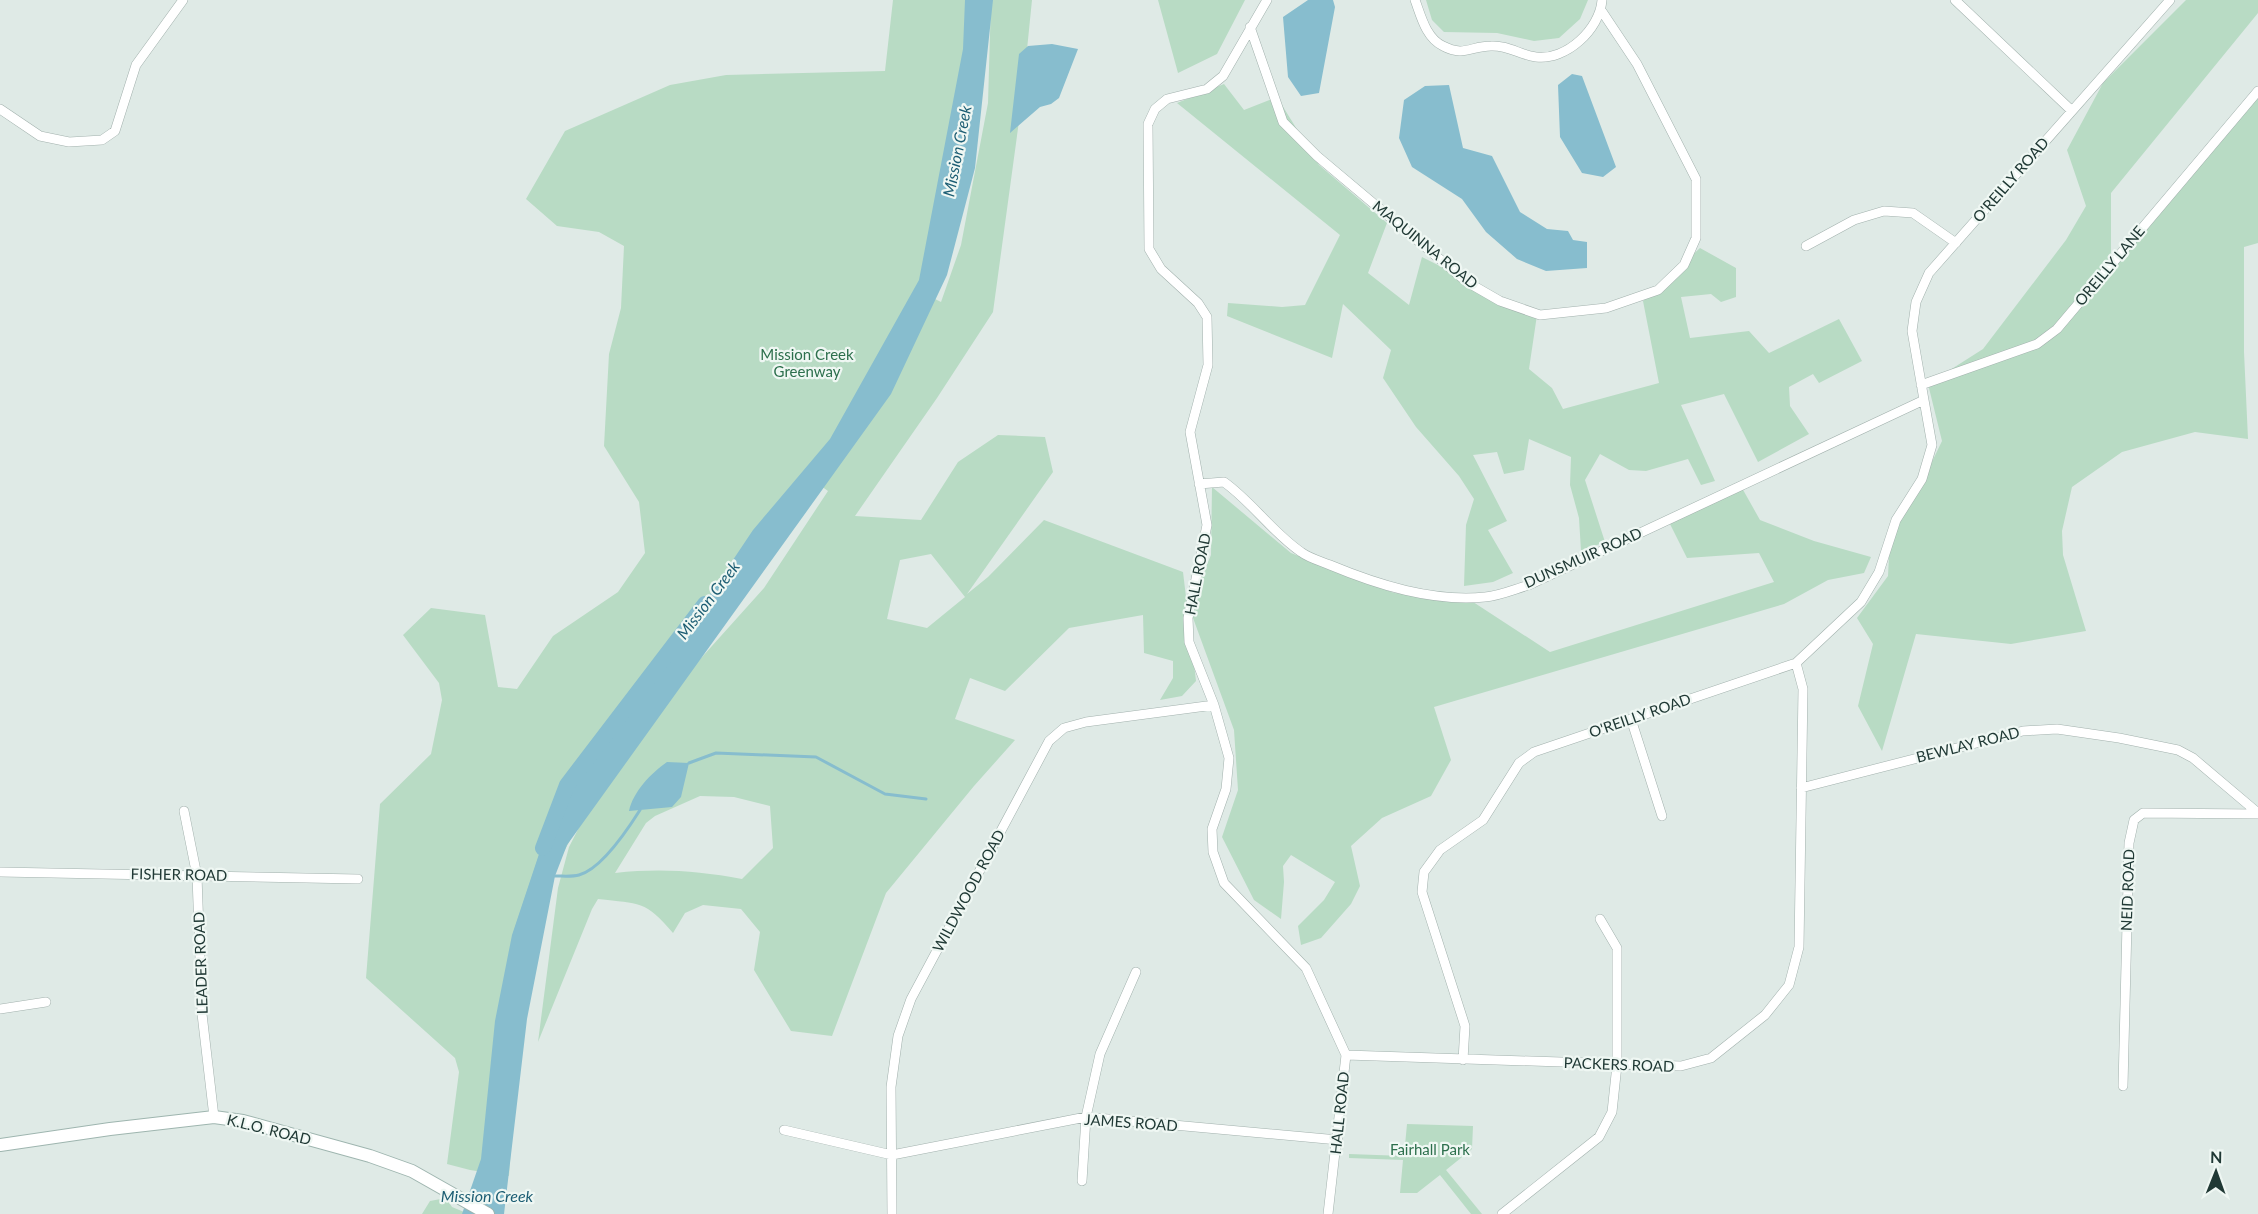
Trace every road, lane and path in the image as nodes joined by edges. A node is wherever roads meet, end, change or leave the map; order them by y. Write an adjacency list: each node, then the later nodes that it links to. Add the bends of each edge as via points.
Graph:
1 (183, 0): 9 (street, via 136,65 115,131 102,140 69,142 40,136)
2 (1267, 0): 7 (street, HALL ROAD)
3 (1415, 0): 6 (street, via 1425,28 1441,45 1460,52 1506,47 1535,57 1564,52 1587,34)
4 (1955, 0): 10 (street)
5 (2170, 0): 10 (street, O'REILLY ROAD)
6 (1601, 5): 7 (street, MAQUINNA ROAD, via 1637,64 1696,179 1696,238 1684,265 1658,290 1606,308 1540,315 1500,301 1467,282 1317,156 1283,122)
7 (1250, 27): 15 (street, HALL ROAD, via 1223,76 1207,89 1167,99 1155,109 1148,124 1149,249 1161,269 1198,303 1207,317 1208,365 1190,432)
8 (2258, 91): 13 (street, OREILLY LANE, via 2057,329 2037,344)
9 (0, 109)
10 (2072, 111): 11 (street, O'REILLY ROAD)
11 (1956, 243): 12 (street, via 1913,213 1884,211 1854,220); 13 (street, O'REILLY ROAD, via 1929,273 1916,302 1912,331)
12 (1806, 246)
13 (1921, 385): 14 (street)
14 (1924, 400): 15 (street, DUNSMUIR ROAD, via 1529,585 1487,597 1450,598 1356,576 1304,554 1277,534 1241,494 1224,482); 16 (street, O'REILLY ROAD, via 1932,445 1922,479 1896,520 1879,572 1861,602)
15 (1199, 484): 17 (street, HALL ROAD, via 1208,525 1188,618 1189,642)
16 (1797, 663): 18 (street, O'REILLY ROAD); 19 (street, PACKERS ROAD, via 1803,689)
17 (1214, 705): 30 (street, HALL ROAD, via 1229,758 1226,789 1212,829 1213,852 1224,883 1306,968); 39 (street, WILDWOOD ROAD, via 1086,722 1064,728 1049,741 911,999 898,1036 891,1087)
18 (1631, 719): 22 (street); 31 (street, O'REILLY ROAD, via 1526,757 1483,820 1440,850 1424,872 1422,892 1465,1026)
19 (1801, 788): 21 (street, BEWLAY ROAD, via 2023,730 2057,729 2178,750 2193,758); 32 (street, PACKERS ROAD, via 1799,947 1789,985 1765,1016 1711,1058 1681,1066)
20 (184, 811): 24 (street, LEADER ROAD)
21 (2258, 814): 33 (street, NEID ROAD, via 2143,813 2134,820 2129,843)
22 (1662, 816)
23 (0, 872): 24 (street, FISHER ROAD)
24 (197, 876): 25 (street, FISHER ROAD); 34 (street, LEADER ROAD, via 202,1014)
25 (358, 879)
26 (1600, 919): 32 (street, via 1617,948)
27 (1136, 972): 35 (street, via 1100,1054)
28 (46, 1002): 29 (street)
29 (0, 1009)
30 (1346, 1055): 31 (street, PACKERS ROAD); 37 (street, HALL ROAD)
31 (1463, 1060): 32 (street, PACKERS ROAD)
32 (1617, 1065): 44 (street, via 1612,1112 1599,1137)
33 (2123, 1086)
34 (214, 1117): 38 (main road, K.L.O. ROAD); 41 (main road, K.L.O. ROAD, via 243,1121 370,1156 412,1171)
35 (1086, 1117): 37 (street, JAMES ROAD); 39 (street, JAMES ROAD); 40 (street)
36 (784, 1130): 39 (street)
37 (1338, 1140): 43 (street, HALL ROAD)
38 (0, 1145)
39 (892, 1155): 42 (street, WILDWOOD ROAD)
40 (1082, 1181)
41 (488, 1214)
42 (892, 1214)
43 (1328, 1214)
44 (1502, 1214)

